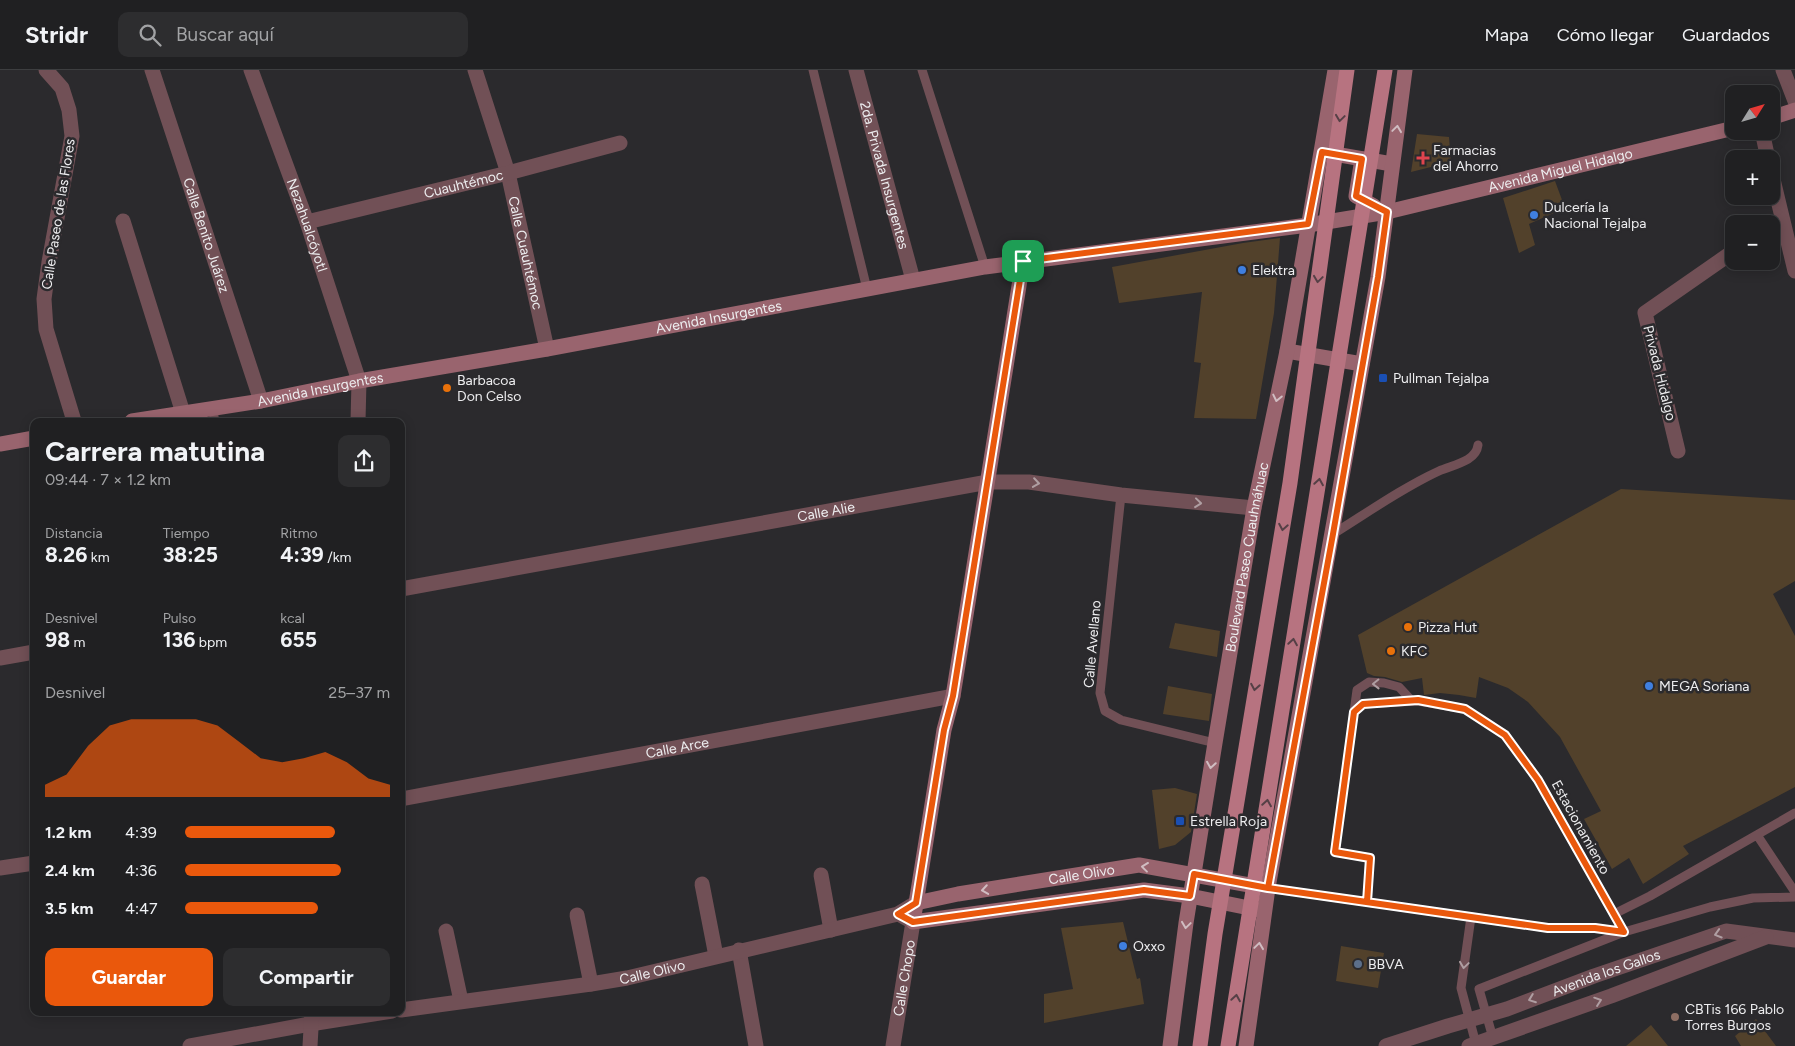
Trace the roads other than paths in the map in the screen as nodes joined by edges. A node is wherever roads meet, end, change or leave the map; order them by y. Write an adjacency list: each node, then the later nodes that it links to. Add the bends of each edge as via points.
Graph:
1 (46, 70): 40 (street, Calle Paseo de las Flores, via 62,88 72,136 44,299 46,329)
2 (152, 70): 37 (street, Calle Benito Juárez)
3 (251, 70): 24 (street, Nezahualcóyotl)
4 (475, 70): 21 (street, Calle Cuauhtémoc)
5 (813, 70): 32 (lane)
6 (856, 70): 31 (street, 2da. Privada Insurgentes)
7 (922, 70): 29 (lane)
8 (1335, 70): 18 (street, Boulevard Paseo Cuauhnáhuac)
9 (1346, 70): 99 (main road, Boulevard Paseo Cuauhnáhuac, one-way to 99, via 1290,483)
10 (1385, 70): 100 (main road, one-way to 10)
11 (1405, 70): 20 (street, one-way to 11)
12 (1783, 70): 13 (street)
13 (1795, 101)
14 (1795, 110): 15 (street)
15 (1780, 115)
16 (1725, 130): 22 (street, Avenida Miguel Hidalgo)
17 (620, 143): 21 (street, Cuauhtémoc)
18 (1322, 152): 19 (street); 25 (street, Boulevard Paseo Cuauhnáhuac)
19 (1362, 159): 20 (street); 22 (street, via 1356,196)
20 (1392, 164): 22 (street)
21 (508, 173): 24 (street, Cuauhtémoc); 33 (street, Calle Cuauhtémoc)
22 (1387, 212): 25 (street, Avenida Miguel Hidalgo); 35 (street)
23 (123, 221): 38 (street)
24 (308, 222): 36 (street, Nezahualcóyotl)
25 (1308, 224): 28 (street, Avenida Insurgentes); 34 (street, Boulevard Paseo Cuauhnáhuac)
26 (1780, 230): 30 (street)
27 (1725, 257): 46 (street, Privada Hidalgo, via 1645,313)
28 (1023, 261): 29 (street, Avenida Insurgentes); 47 (street, Calle Chopo)
29 (985, 267): 31 (street, Avenida Insurgentes)
30 (1795, 271)
31 (913, 280): 32 (street, Avenida Insurgentes)
32 (868, 289): 33 (street, Avenida Insurgentes)
33 (547, 349): 36 (street, Avenida Insurgentes)
34 (1287, 351): 35 (street); 49 (street, Boulevard Paseo Cuauhnáhuac, one-way to 49)
35 (1362, 364): 50 (street)
36 (359, 381): 37 (street, Avenida Insurgentes); 42 (street, Nezahualcóyotl)
37 (261, 401): 39 (street, Avenida Insurgentes)
38 (183, 413): 39 (street, Avenida Insurgentes); 41 (street, Avenida Insurgentes)
39 (214, 415)
40 (73, 418)
41 (151, 418)
42 (358, 418)
43 (30, 439): 44 (street)
44 (0, 444)
45 (1478, 445): 50 (lane, via 1472,457 1404,490)
46 (1678, 451)
47 (988, 482): 48 (street, Calle Alie, one-way to 48, via 1029,482); 51 (street, Calle Alie); 54 (street, Calle Chopo)
48 (1121, 495): 49 (street, Calle Alie, one-way to 49); 57 (lane, Calle Avellano, via 1100,692 1104,711 1121,720)
49 (1254, 508): 57 (street, Boulevard Paseo Cuauhnáhuac)
50 (1333, 534): 66 (street)
51 (405, 588)
52 (30, 653): 53 (street)
53 (0, 658)
54 (953, 696): 58 (street, Calle Arce); 71 (street, Calle Chopo, via 944,730)
55 (1412, 701): 56 (lane, Estacionamiento, via 1363,704); 56 (lane, one-way to 56, via 1398,687 1370,682 1357,690); 74 (lane, Estacionamiento, via 1465,709 1505,735 1538,780)
56 (1354, 712): 70 (lane, via 1335,852 1370,858)
57 (1215, 743): 63 (street, Boulevard Paseo Cuauhnáhuac, one-way to 63)
58 (405, 799)
59 (1795, 813): 60 (lane)
60 (1757, 835): 67 (lane); 74 (lane)
61 (30, 864): 62 (street)
62 (0, 868)
63 (1194, 874): 66 (street, Calle Olivo); 68 (street, Boulevard Paseo Cuauhnáhuac); 71 (street, Calle Olivo, one-way to 71, via 1139,865)
64 (821, 875): 78 (street)
65 (702, 884): 84 (street)
66 (1268, 888): 70 (lane); 72 (street)
67 (1795, 892)
68 (1190, 896): 72 (street, Calle Olivo); 77 (street, Calle Olivo, via 1144,890); 98 (street, Boulevard Paseo Cuauhnáhuac, one-way to 98)
69 (1795, 897): 80 (lane, via 1753,898)
70 (1367, 902): 76 (lane)
71 (916, 903): 73 (street, Calle Olivo); 77 (street, Calle Chopo)
72 (1264, 911): 101 (street, one-way to 72)
73 (898, 914): 77 (street); 78 (street, Calle Olivo)
74 (1614, 914): 80 (lane, Estacionamiento)
75 (577, 915): 85 (street)
76 (1471, 917): 80 (lane, via 1548,928); 91 (lane, one-way to 91, via 1461,988)
77 (913, 922): 97 (street, Calle Chopo)
78 (831, 930): 83 (street, Calle Olivo)
79 (446, 931): 86 (street)
80 (1624, 932): 88 (lane, via 1479,989)
81 (1766, 937): 82 (street, Avenida los Gallos); 88 (street, Avenida los Gallos, one-way to 88, via 1726,931); 92 (street, Avenida los Gallos, one-way to 81)
82 (1795, 940)
83 (739, 950): 84 (street, Calle Olivo); 96 (street)
84 (716, 956): 85 (street, Calle Olivo)
85 (590, 984): 86 (street, Calle Olivo)
86 (462, 1001): 87 (street, Calle Olivo)
87 (405, 1009)
88 (1486, 1015): 91 (street, Avenida los Gallos); 92 (lane)
89 (334, 1016): 90 (street)
90 (311, 1018): 94 (street); 95 (street)
91 (1470, 1020): 93 (lane); 102 (street, Avenida los Gallos)
92 (1493, 1038): 93 (street, Avenida los Gallos)
93 (1474, 1045)
94 (190, 1046)
95 (310, 1046)
96 (756, 1046)
97 (893, 1046)
98 (1170, 1046)
99 (1200, 1046)
100 (1228, 1046)
101 (1246, 1046)
102 (1386, 1046)

